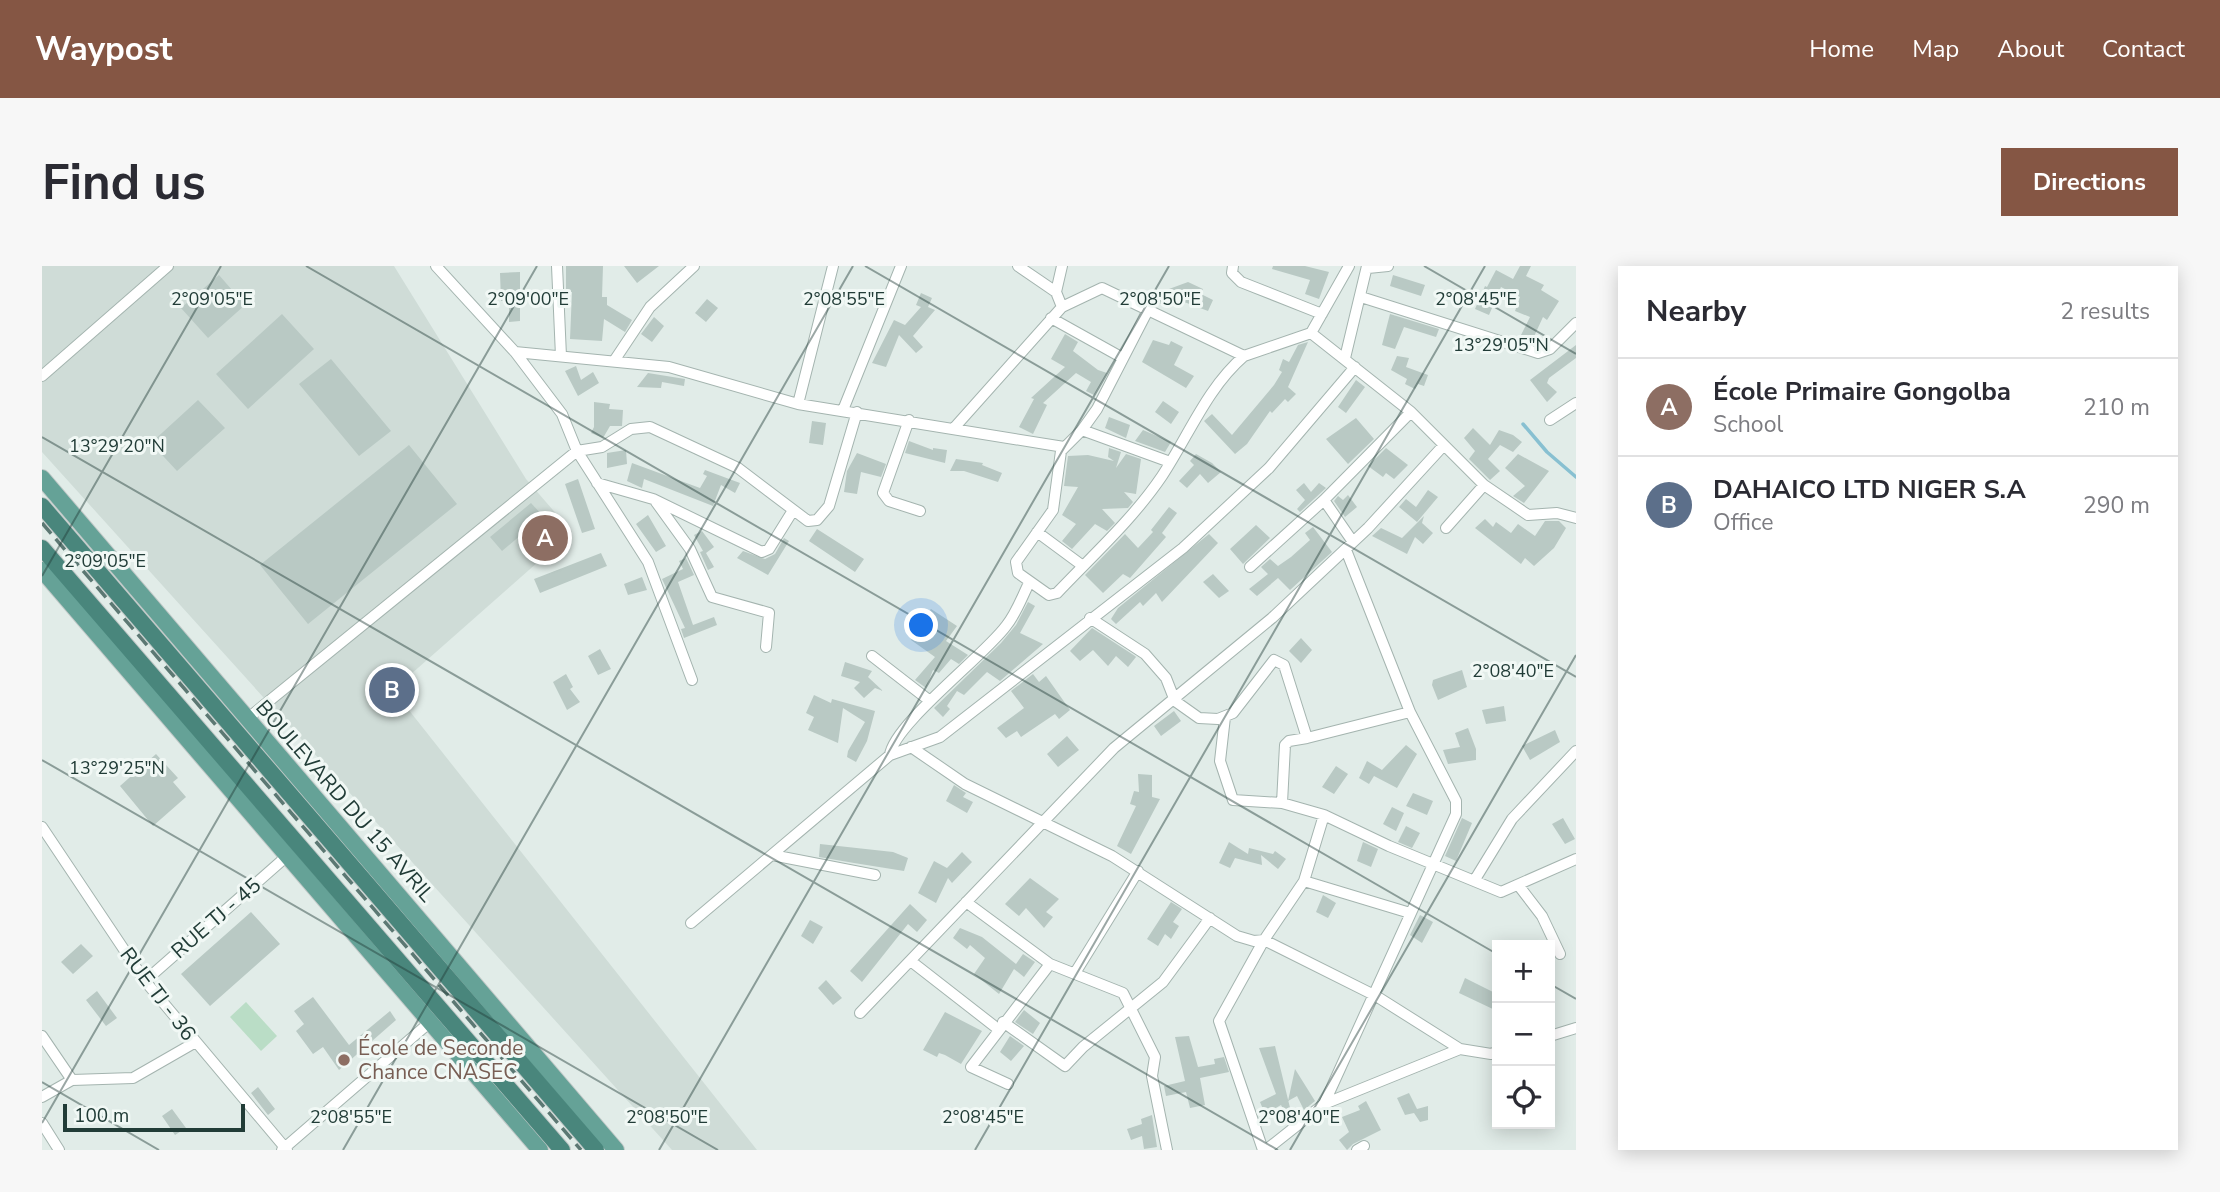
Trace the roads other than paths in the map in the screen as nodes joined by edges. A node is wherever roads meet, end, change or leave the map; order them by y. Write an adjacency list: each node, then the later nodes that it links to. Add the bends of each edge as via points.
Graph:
1 (168, 266): 28 (street)
2 (556, 266): 22 (street)
3 (694, 266): 26 (street, via 650,307)
4 (833, 266): 30 (street)
5 (901, 266): 31 (street)
6 (1018, 266): 13 (street)
7 (1062, 266): 13 (street)
8 (1233, 266): 17 (street, via 1232,273 1241,282)
9 (1349, 266): 17 (street)
10 (1388, 266): 11 (street)
11 (1367, 267): 14 (street)
12 (443, 269): 21 (street)
13 (1056, 292): 15 (street)
14 (1361, 297): 19 (street, via 1538,353 1550,349); 25 (street)
15 (1062, 307): 16 (street, via 1102,288); 18 (street)
16 (1147, 312): 23 (street); 24 (street)
17 (1322, 314): 20 (street)
18 (1051, 318): 24 (street); 36 (street)
19 (1576, 323)
20 (1311, 333): 23 (street); 25 (street)
21 (515, 352): 22 (street); 40 (street, via 557,407)
22 (561, 356): 26 (street)
23 (1244, 356): 41 (street, via 1223,376)
24 (1121, 357): 37 (street)
25 (1345, 358): 27 (street)
26 (614, 361): 30 (street, via 685,370)
27 (1355, 366): 33 (street); 59 (street, via 1269,468 1183,548)
28 (42, 376)
29 (1576, 403): 34 (street)
30 (798, 404): 31 (street)
31 (843, 410): 32 (street)
32 (857, 412): 35 (street); 49 (street, via 829,506 817,520 808,521)
33 (1411, 412): 38 (street); 46 (street)
34 (1550, 419)
35 (909, 420): 36 (street); 48 (street, via 883,493 889,501)
36 (954, 428): 39 (street)
37 (1082, 430): 39 (street); 41 (street)
38 (1444, 445): 44 (street); 53 (street)
39 (1064, 447): 52 (street, via 1058,460 1055,503)
40 (578, 451): 43 (street); 49 (street, via 601,447 631,429 650,427 738,468); 67 (street)
41 (1170, 462): 55 (street, via 1134,513)
42 (42, 478): 67 (main road, BOULEVARD DU 15 AVRIL)
43 (597, 483): 45 (street); 62 (street, via 648,562)
44 (1484, 485): 50 (street, via 1528,515 1557,513); 51 (street)
45 (653, 499): 49 (street, via 762,552 769,549); 60 (street, via 690,549 712,597 769,613)
46 (1324, 500): 53 (street); 56 (street)
47 (42, 506): 115 (highway, BOULEVARD DU 15 AVRIL)
48 (920, 511)
49 (792, 512)
50 (1576, 518)
51 (1446, 528)
52 (1037, 532): 55 (street); 58 (street, via 1016,562 1018,573)
53 (1350, 546): 64 (street); 65 (street)
54 (42, 548): 114 (highway)
55 (1083, 566): 58 (street, via 1053,595)
56 (1250, 567)
57 (42, 570): 77 (main road)
58 (1029, 583): 63 (street, via 1005,627)
59 (1090, 618): 64 (street, via 1145,654 1166,678); 69 (street, via 940,737)
60 (766, 647)
61 (872, 656): 63 (street)
62 (692, 680)
63 (930, 701): 71 (street, via 891,745)
64 (1175, 701): 66 (street, via 1199,718); 74 (street, via 1115,748)
65 (1410, 712): 68 (street); 79 (street, via 1456,802 1456,814)
66 (1225, 717): 68 (street, via 1238,709 1270,661 1278,660 1284,665); 72 (street, via 1220,761 1231,799)
67 (247, 719): 116 (main road, BOULEVARD DU 15 AVRIL)
68 (1307, 738): 72 (street, via 1285,745)
69 (911, 747): 71 (street); 74 (street, via 965,784)
70 (1576, 751): 83 (street, via 1512,819)
71 (890, 755): 76 (street)
72 (1282, 803): 73 (street)
73 (1324, 814): 79 (street); 82 (street)
74 (1045, 821): 80 (street); 85 (street)
75 (42, 827): 94 (street, RUE TJ - 36)
76 (772, 855): 81 (street); 88 (street)
77 (287, 856): 94 (street, RUE TJ - 45); 98 (main road)
78 (1576, 859): 84 (street)
79 (1433, 862): 83 (street); 86 (street)
80 (1138, 871): 87 (street); 93 (street)
81 (875, 875)
82 (1304, 881): 86 (street); 89 (street)
83 (1474, 881): 84 (street, via 1501,892)
84 (1519, 886): 90 (street, via 1542,916)
85 (966, 902): 91 (street); 92 (street)
86 (1410, 913): 95 (street)
87 (1210, 918): 89 (street, via 1245,940); 96 (street, via 1168,976)
88 (691, 923)
89 (1264, 940): 95 (street); 118 (street, via 1219,1021)
90 (1560, 954)
91 (912, 962): 97 (street); 99 (street)
92 (1050, 964): 93 (street); 99 (street)
93 (1075, 973): 96 (street, via 1117,990)
94 (145, 981): 103 (street, RUE TJ - 36)
95 (1376, 996): 104 (street); 109 (street)
96 (1131, 1009): 99 (street, via 1065,1066); 117 (street, via 1155,1057 1152,1076)
97 (860, 1013)
98 (429, 1023): 111 (street); 113 (main road)
99 (1000, 1026): 107 (street, via 971,1068)
100 (1576, 1028): 101 (street)
101 (1555, 1034)
102 (42, 1036): 106 (street)
103 (194, 1042): 106 (street, via 133,1078); 111 (street, RUE TJ - 36)
104 (1460, 1048): 105 (street); 109 (street)
105 (1492, 1054)
106 (72, 1080): 108 (street)
107 (1008, 1084)
108 (42, 1097)
109 (1324, 1104): 118 (street)
110 (42, 1123): 112 (street)
111 (285, 1149)
112 (59, 1150)
113 (540, 1150)
114 (562, 1150)
115 (596, 1150)
116 (616, 1150)
117 (1167, 1150)
118 (1265, 1150)

